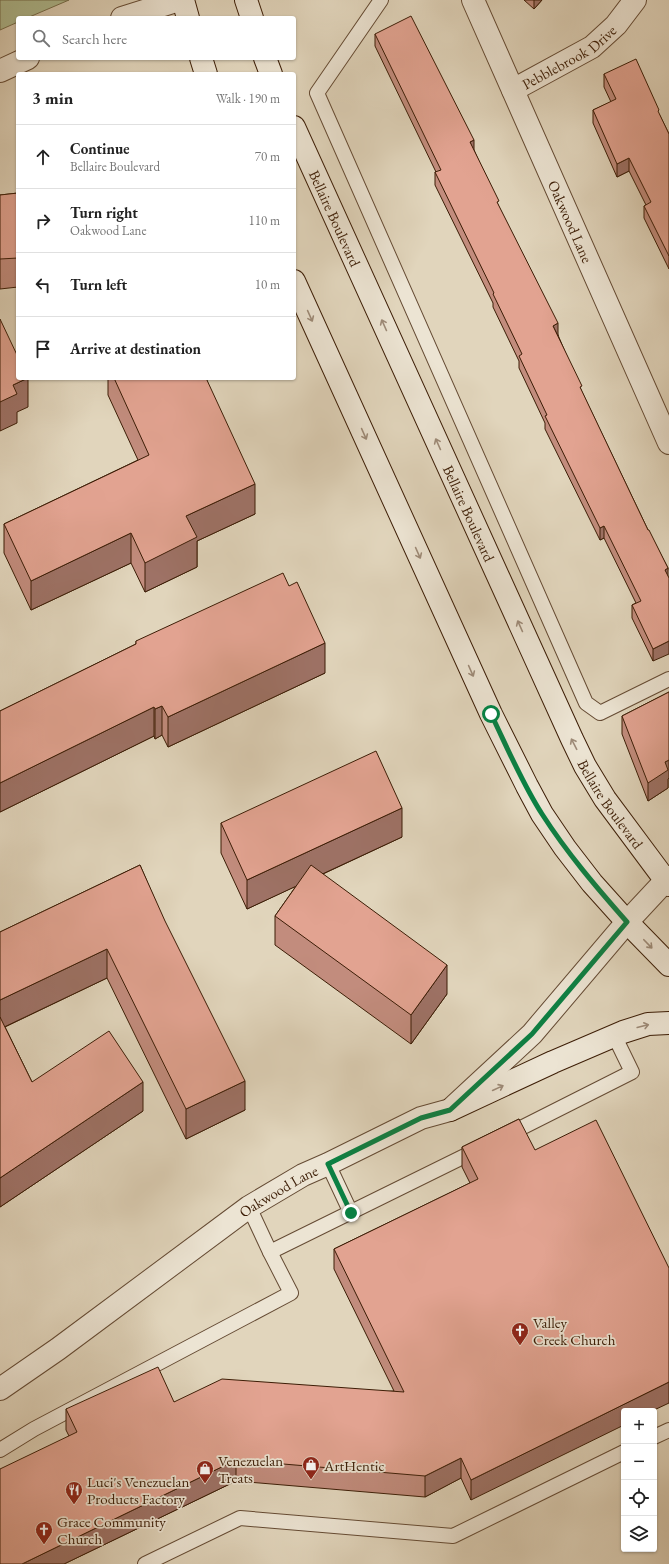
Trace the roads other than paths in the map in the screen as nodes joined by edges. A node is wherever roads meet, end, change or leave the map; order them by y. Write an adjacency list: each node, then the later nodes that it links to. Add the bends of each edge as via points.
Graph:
1 (179, 0): 7 (main road)
2 (183, 0): 8 (main road)
3 (246, 0): 9 (main road)
4 (381, 0): 20 (lane, via 317,93 586,703 600,713)
5 (473, 0): 16 (main road, Oakwood Lane)
6 (635, 0): 16 (main road, Pebblebrook Drive, via 616,25 592,47)
7 (128, 16)
8 (187, 16)
9 (251, 16)
10 (24, 60): 13 (main road)
11 (202, 60): 14 (main road)
12 (266, 60): 15 (main road)
13 (0, 71)
14 (205, 72)
15 (270, 72)
16 (514, 90): 19 (main road, Oakwood Lane)
17 (296, 131): 21 (main road, Bellaire Boulevard, one-way to 17, via 605,799 572,740)
18 (296, 284): 22 (main road, one-way to 22, via 491,714 527,786 542,814 566,848 592,883)
19 (669, 443)
20 (669, 679)
21 (668, 881): 22 (main road, Oakwood Lane)
22 (627, 922): 23 (main road, one-way to 23); 26 (main road, Oakwood Lane, via 532,1034)
23 (669, 965)
24 (669, 1023): 25 (main road, one-way to 24, via 648,1024)
25 (614, 1035): 26 (main road, one-way to 25); 29 (lane, via 632,1072)
26 (450, 1110): 27 (main road, Oakwood Lane, via 421,1118)
27 (328, 1164): 28 (main road, Oakwood Lane, via 303,1175); 29 (lane)
28 (249, 1207): 30 (lane); 31 (main road, Oakwood Lane)
29 (351, 1213): 30 (lane)
30 (270, 1252): 34 (lane, via 291,1293 34,1429)
31 (0, 1389)
32 (669, 1430): 33 (lane)
33 (657, 1436)
34 (0, 1450)
35 (621, 1453): 36 (lane, via 453,1536 240,1518)
36 (145, 1564)

